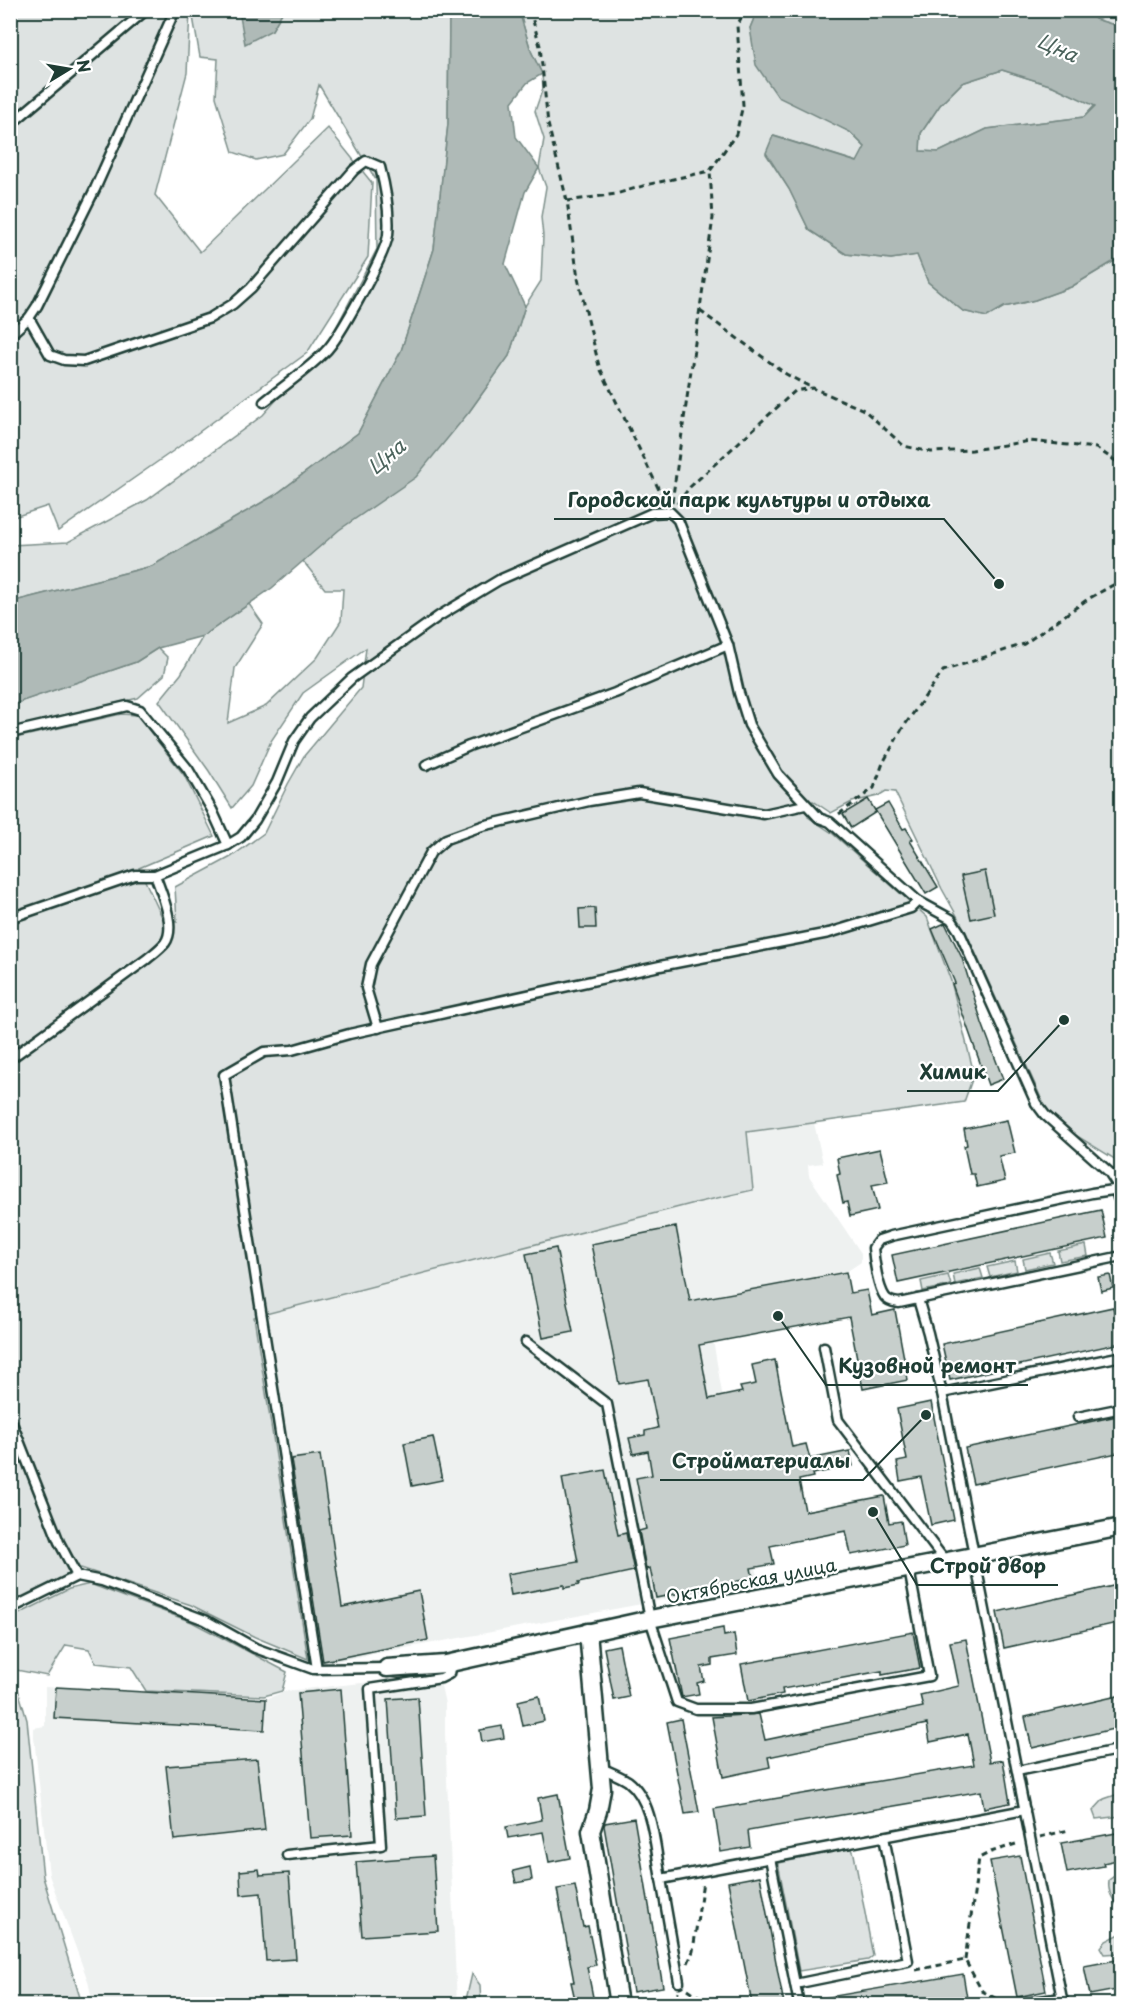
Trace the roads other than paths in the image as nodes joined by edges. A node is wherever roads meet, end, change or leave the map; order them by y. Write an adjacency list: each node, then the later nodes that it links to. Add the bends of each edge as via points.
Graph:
1 (146, 10): 3 (lane)
2 (175, 10): 4 (lane, via 95,189)
3 (10, 125)
4 (29, 318): 5 (lane); 6 (lane, via 50,355 84,361 210,318 251,288 354,170 366,161 380,167 388,236 381,255 326,352)
5 (10, 335)
6 (264, 402)
7 (728, 645): 9 (lane); 10 (lane, via 749,725 778,774); 11 (lane, via 678,520 670,512 652,513 499,580 439,616 352,678 310,718 294,741 255,820)
8 (10, 733): 11 (lane, via 127,706 140,710 188,769)
9 (426, 765)
10 (805, 805): 13 (lane, via 830,822); 15 (lane, via 764,814 639,793 482,826 446,839 431,852 371,964 366,988)
11 (228, 845): 12 (lane)
12 (155, 875): 14 (lane, via 135,875); 16 (lane, via 170,926 166,942)
13 (918, 901): 15 (lane, via 911,908 829,933); 17 (lane, via 951,919 959,931 1036,1103 1109,1172)
14 (10, 918)
15 (378, 1028): 37 (lane, via 292,1050 264,1052 224,1075)
16 (10, 1059)
17 (1121, 1193): 19 (lane, via 1092,1192 879,1240 873,1248 874,1264 885,1296 890,1302 899,1303)
18 (1122, 1256): 19 (lane)
19 (918, 1299): 23 (lane)
20 (526, 1342): 33 (lane, via 606,1404)
21 (824, 1347): 29 (lane, via 838,1420)
22 (1122, 1356): 23 (lane)
23 (942, 1393): 28 (lane)
24 (1122, 1408): 25 (lane)
25 (1078, 1417)
26 (10, 1418): 31 (lane, via 59,1542)
27 (1122, 1527): 28 (street, Октябрьская улица)
28 (973, 1556): 29 (street, Октябрьская улица); 40 (lane)
29 (946, 1562): 30 (street, Октябрьская улица)
30 (909, 1569): 33 (street, Октябрьская улица); 33 (lane, via 929,1676 751,1709 696,1709 677,1702)
31 (77, 1576): 32 (lane); 37 (lane, via 113,1585 205,1620 255,1648)
32 (10, 1609)
33 (650, 1619): 34 (street, Октябрьская улица)
34 (588, 1632): 35 (street, Октябрьская улица); 39 (street)
35 (451, 1663): 36 (street, Октябрьская улица); 43 (lane, via 449,1674 441,1678 370,1689 381,1845)
36 (387, 1668): 37 (lane)
37 (317, 1669)
38 (1122, 1749): 40 (lane)
39 (602, 1768): 45 (lane, via 627,1781 642,1797); 49 (street, via 602,1789 591,1831)
40 (1017, 1771): 41 (lane)
41 (1025, 1810): 42 (lane); 48 (lane)
42 (884, 1837): 44 (lane); 47 (lane, via 908,1961)
43 (287, 1855)
44 (770, 1858): 45 (lane); 47 (lane)
45 (661, 1879): 46 (lane)
46 (679, 1982)
47 (795, 1984): 50 (lane)
48 (1062, 2001): 51 (lane)
49 (619, 2004)
50 (799, 2004)
51 (1018, 2004)

